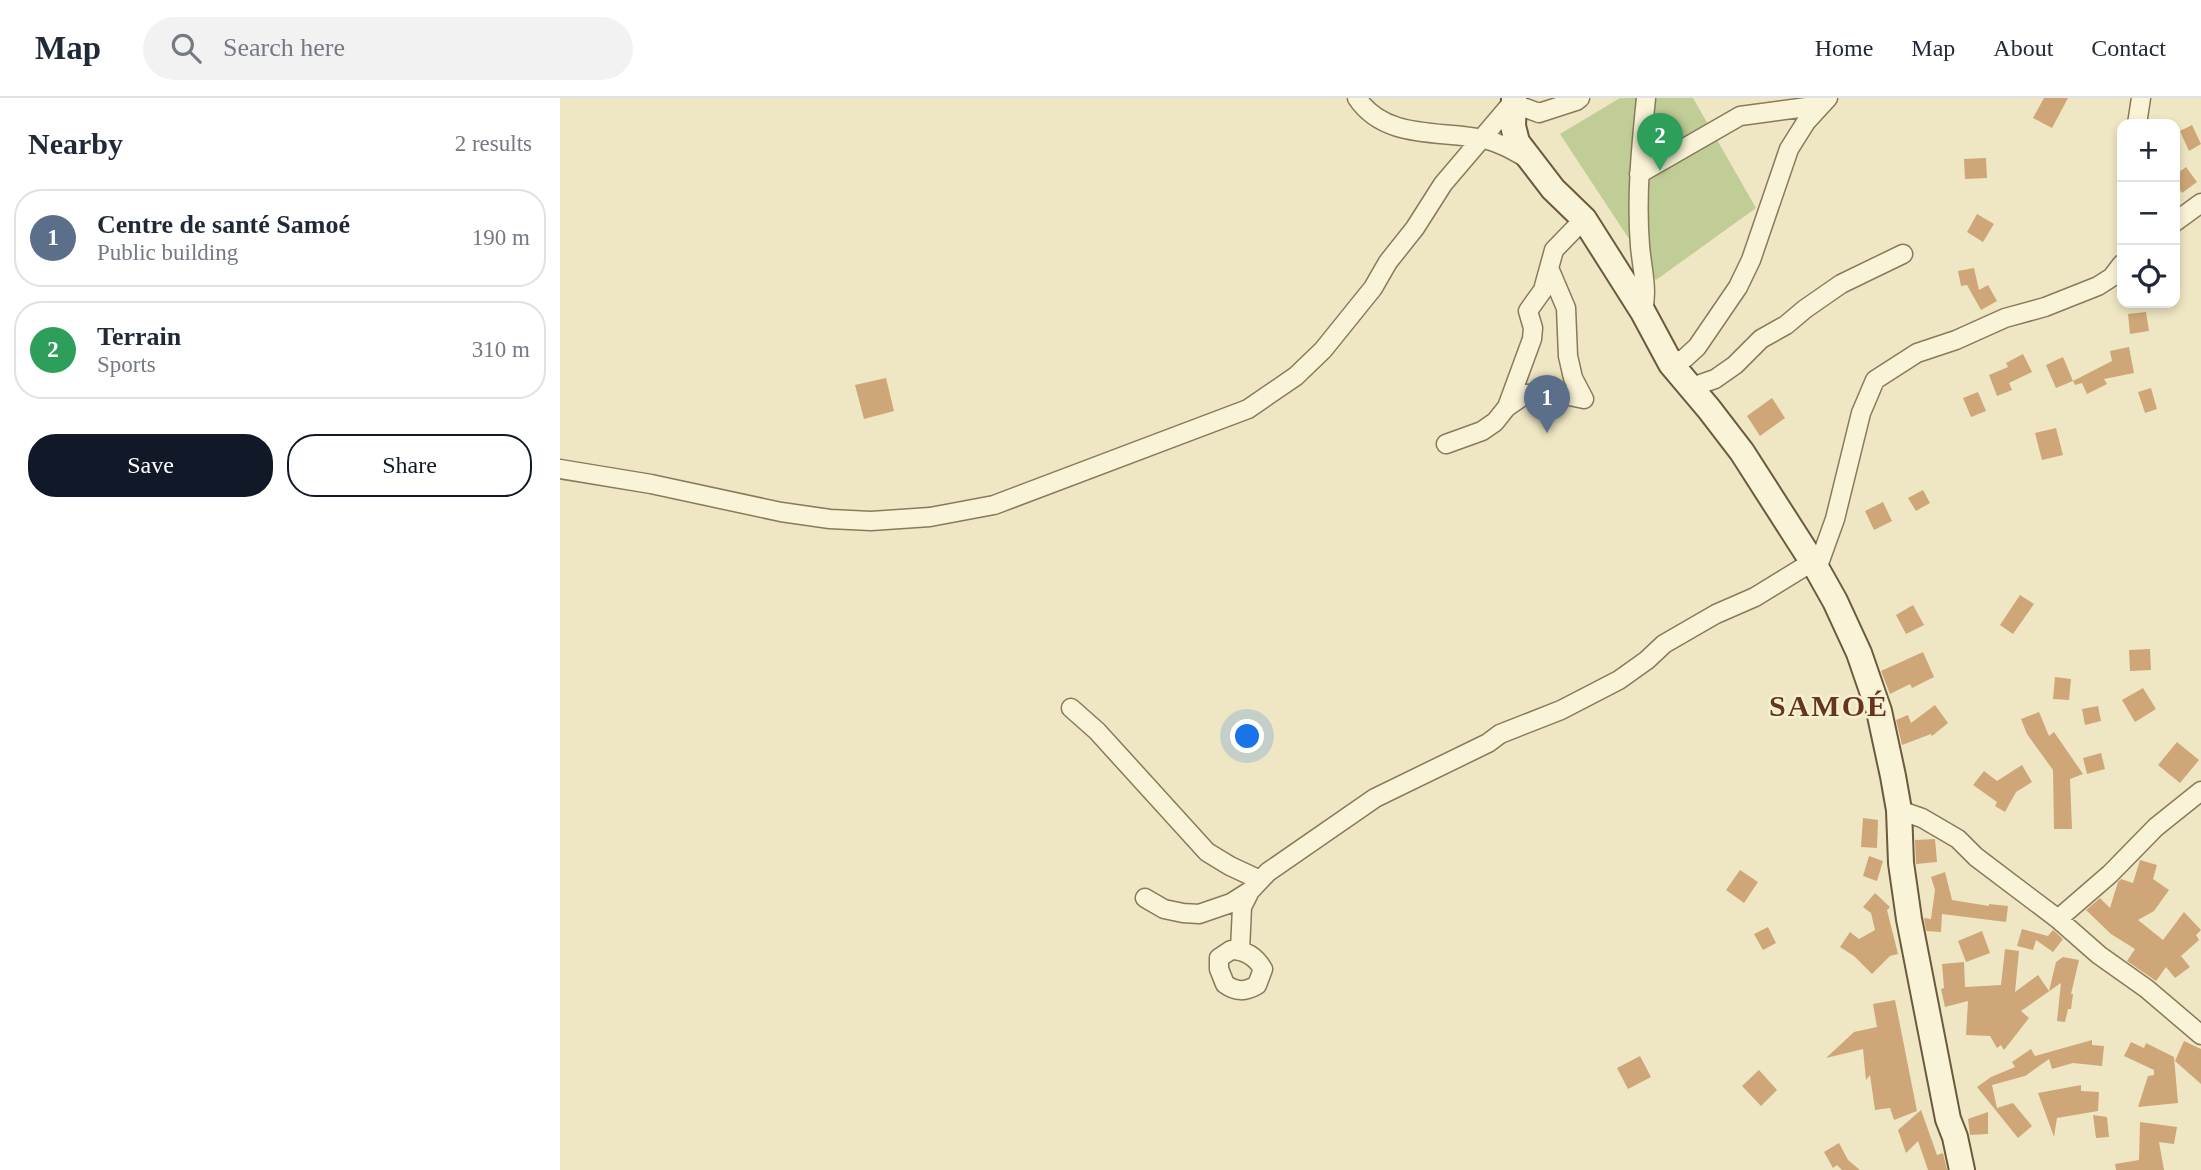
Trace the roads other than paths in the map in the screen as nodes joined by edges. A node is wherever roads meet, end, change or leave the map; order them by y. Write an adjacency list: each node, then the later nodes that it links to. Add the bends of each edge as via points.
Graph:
1 (1357, 98): 9 (street, via 1364,108 1406,131)
2 (1580, 98): 7 (street)
3 (1647, 98): 11 (street)
4 (2141, 98): 8 (street)
5 (1513, 101): 7 (street, via 1539,113); 9 (street); 10 (main road, via 1517,142)
6 (1824, 101): 11 (street, via 1740,116); 19 (street, via 1789,149 1738,286 1697,347)
7 (1563, 102)
8 (2138, 119)
9 (1484, 139): 10 (street); 23 (street, via 1443,184 1373,288 1323,351 1296,376 1248,409 994,505 930,517 830,519)
10 (1528, 159): 13 (main road)
11 (1639, 174): 18 (street, via 1640,246 1647,292)
12 (2201, 204): 14 (street)
13 (1584, 219): 16 (street, via 1554,250); 18 (main road)
14 (2180, 219)
15 (1903, 254): 20 (street, via 1841,284 1760,339 1715,379)
16 (1549, 268): 21 (street, via 1543,290 1528,311 1532,339); 21 (street, via 1566,308 1568,356 1584,399 1555,393 1525,394)
17 (2117, 270): 24 (street, via 2098,286 1917,353 1875,380 1861,413 1835,519)
18 (1643, 312): 19 (main road)
19 (1671, 364): 20 (main road)
20 (1692, 387): 24 (main road, via 1733,439)
21 (1507, 407): 22 (street, via 1482,431)
22 (1446, 444)
23 (560, 469)
24 (1814, 566): 27 (main road, via 1859,653 1879,711); 28 (street, via 1664,644 1619,680 1375,798)
25 (1071, 708): 28 (street, via 1207,852)
26 (2201, 791): 30 (street)
27 (1899, 810): 30 (street, via 1958,839); 33 (main road, via 1909,919)
28 (1255, 886): 29 (street, via 1231,903 1199,914 1164,909); 31 (street, via 1242,907)
29 (1145, 898)
30 (2058, 919): 32 (street)
31 (1240, 950)
32 (2201, 1035)
33 (1962, 1170)

